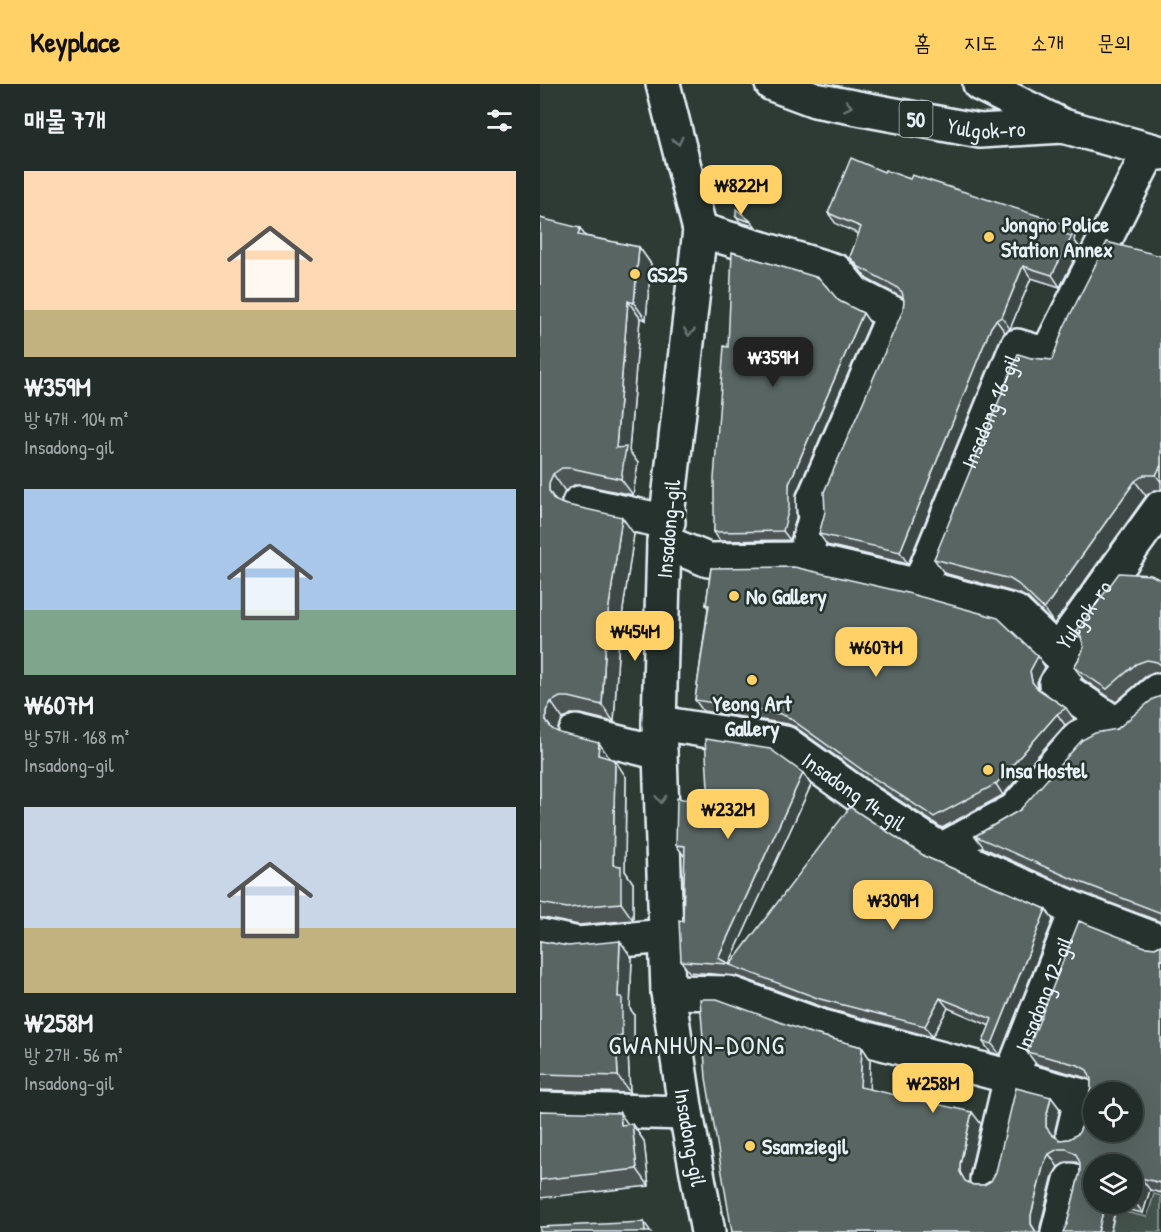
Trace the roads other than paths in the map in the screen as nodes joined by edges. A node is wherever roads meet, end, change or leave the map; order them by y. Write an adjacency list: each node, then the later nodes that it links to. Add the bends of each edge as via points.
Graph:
1 (663, 84): 6 (street, Insadong-gil, one-way to 6)
2 (772, 84): 4 (street, Yulgok-ro / 50, one-way to 4, via 815,100 980,131)
3 (980, 84): 4 (street, Yulgok-ro)
4 (1063, 126): 5 (street, Yulgok-ro / 50)
5 (1156, 152): 11 (street, Insadong 16-gil, via 1047,355 1017,346)
6 (700, 230): 9 (street, Insadong-gil, one-way to 9); 10 (street, via 836,271 855,294 894,314 813,501 815,519)
7 (579, 503): 9 (street)
8 (1161, 507): 12 (street, Yulgok-ro)
9 (666, 532): 10 (street, via 708,560); 16 (street, Insadong-gil)
10 (804, 559): 11 (street)
11 (919, 586): 12 (street, via 1015,612)
12 (1057, 652): 14 (street, Yulgok-ro, via 1074,659 1056,684)
13 (1161, 693): 14 (street, via 1156,691)
14 (1117, 725): 17 (street, via 1079,737 1015,810)
15 (576, 732): 16 (street, Insadong 14-gil)
16 (659, 738): 17 (street, Insadong 14-gil, via 785,743); 20 (street, Insadong-gil, one-way to 20)
17 (941, 850): 18 (street, Insadong 14-gil)
18 (1077, 910): 21 (street, Insadong 14-gil); 23 (street, Insadong 12-gil)
19 (540, 936): 20 (street, via 578,944)
20 (666, 936): 22 (street, Insadong-gil)
21 (1161, 942)
22 (668, 992): 23 (street, Insadong 12-gil, via 729,993 822,1027); 25 (street, Insadong-gil)
23 (1011, 1077): 26 (street, Insadong 12-gil, via 1082,1096); 27 (street, Insadong 12-gil)
24 (540, 1109): 25 (street)
25 (686, 1113): 29 (street, Insadong-gil)
26 (1073, 1134)
27 (987, 1180)
28 (1071, 1180): 30 (street)
29 (708, 1232)
30 (1058, 1232)

